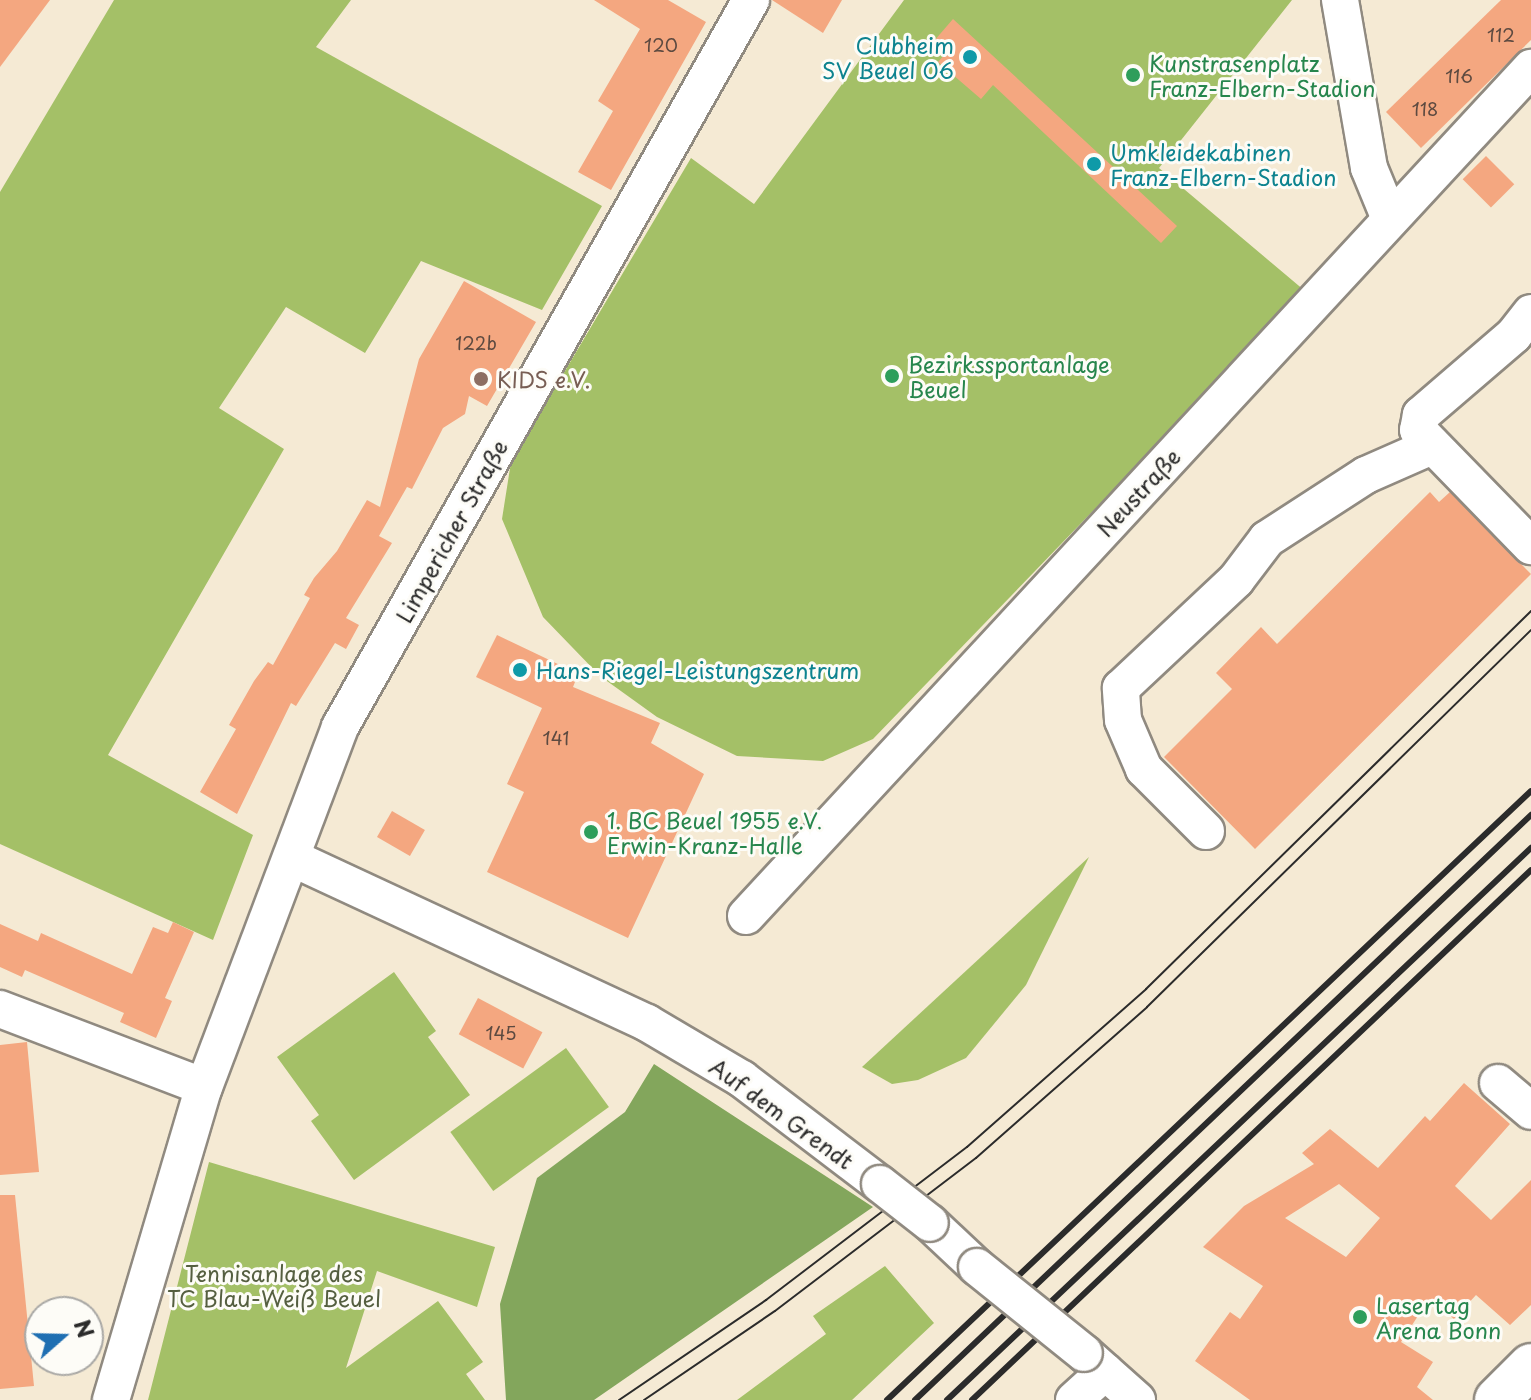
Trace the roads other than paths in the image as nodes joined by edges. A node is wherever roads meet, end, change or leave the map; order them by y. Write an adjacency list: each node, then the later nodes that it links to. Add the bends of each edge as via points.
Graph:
1 (751, 0): 9 (street, Limpericher Straße, via 340,727 309,798)
2 (1340, 0): 4 (street, via 1369,168)
3 (1531, 68): 4 (street, Neustraße)
4 (1390, 219): 10 (street, Neustraße)
5 (1531, 313): 6 (street, via 1514,335 1421,415 1418,430)
6 (1432, 446): 7 (street); 8 (street, via 1366,475 1267,539 1236,580 1121,688 1123,720 1144,769)
7 (1531, 546)
8 (1206, 831)
9 (292, 858): 13 (street, Limpericher Straße); 15 (street, Auf dem Grendt, bridge, via 647,1023 742,1079 930,1223)
10 (746, 916)
11 (0, 1009): 13 (street)
12 (1498, 1083): 14 (street)
13 (204, 1087): 17 (street, Limpericher Straße)
14 (1531, 1111)
15 (1094, 1363): 18 (street); 19 (street, Auf dem Grendt)
16 (1531, 1366): 20 (main road)
17 (111, 1400)
18 (1074, 1400)
19 (1137, 1400)
20 (1497, 1400)

